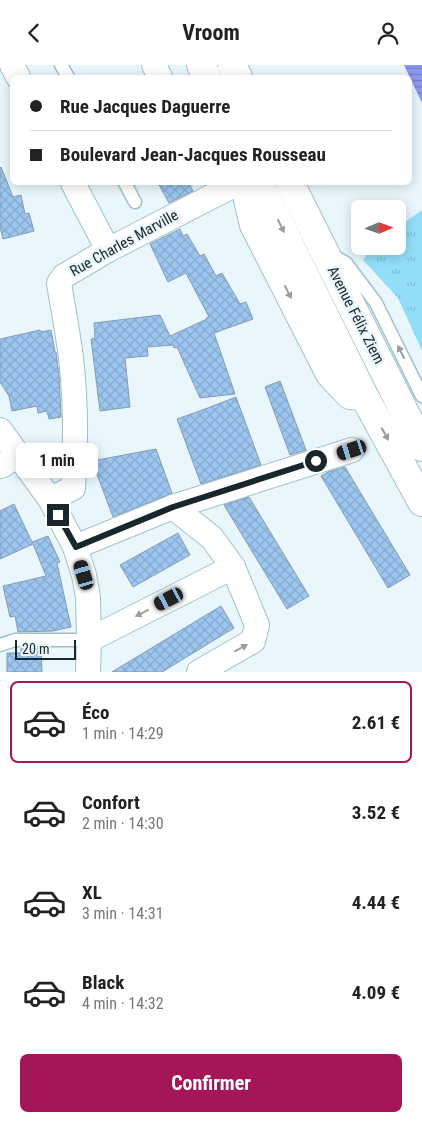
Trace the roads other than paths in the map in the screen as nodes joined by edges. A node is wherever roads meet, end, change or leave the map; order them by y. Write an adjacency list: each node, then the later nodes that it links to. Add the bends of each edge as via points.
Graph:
1 (74, 185): 9 (street)
2 (126, 185): 8 (lane)
3 (228, 185): 7 (street, Rue Charles Marville)
4 (244, 185): 11 (main road, one-way to 11, via 254,225 330,374 350,395)
5 (261, 185): 11 (main road, Avenue Félix Ziem, one-way to 11)
6 (291, 185): 10 (main road, Avenue Félix Ziem)
7 (214, 188): 9 (street, Rue Charles Marville)
8 (135, 202)
9 (108, 249): 17 (street, Rue Charles Marville, via 64,276 59,283 71,359 74,478 73,488)
10 (324, 250): 12 (lane, one-way to 10, via 376,303 346,263); 14 (main road, Avenue Félix Ziem)
11 (364, 396): 18 (main road, Avenue Félix Ziem, one-way to 18)
12 (422, 396)
13 (0, 430): 16 (street)
14 (422, 447)
15 (352, 450): 19 (street)
16 (9, 460): 17 (street)
17 (50, 499): 20 (street)
18 (422, 502)
19 (173, 507): 20 (street); 21 (street, via 212,538)
20 (76, 547): 22 (street, via 88,597)
21 (233, 567): 22 (street, one-way to 22); 25 (street, one-way to 21, via 253,641 257,625)
22 (89, 640): 23 (lane, via 15,640); 24 (street)
23 (0, 645)
24 (88, 672)
25 (199, 672)

